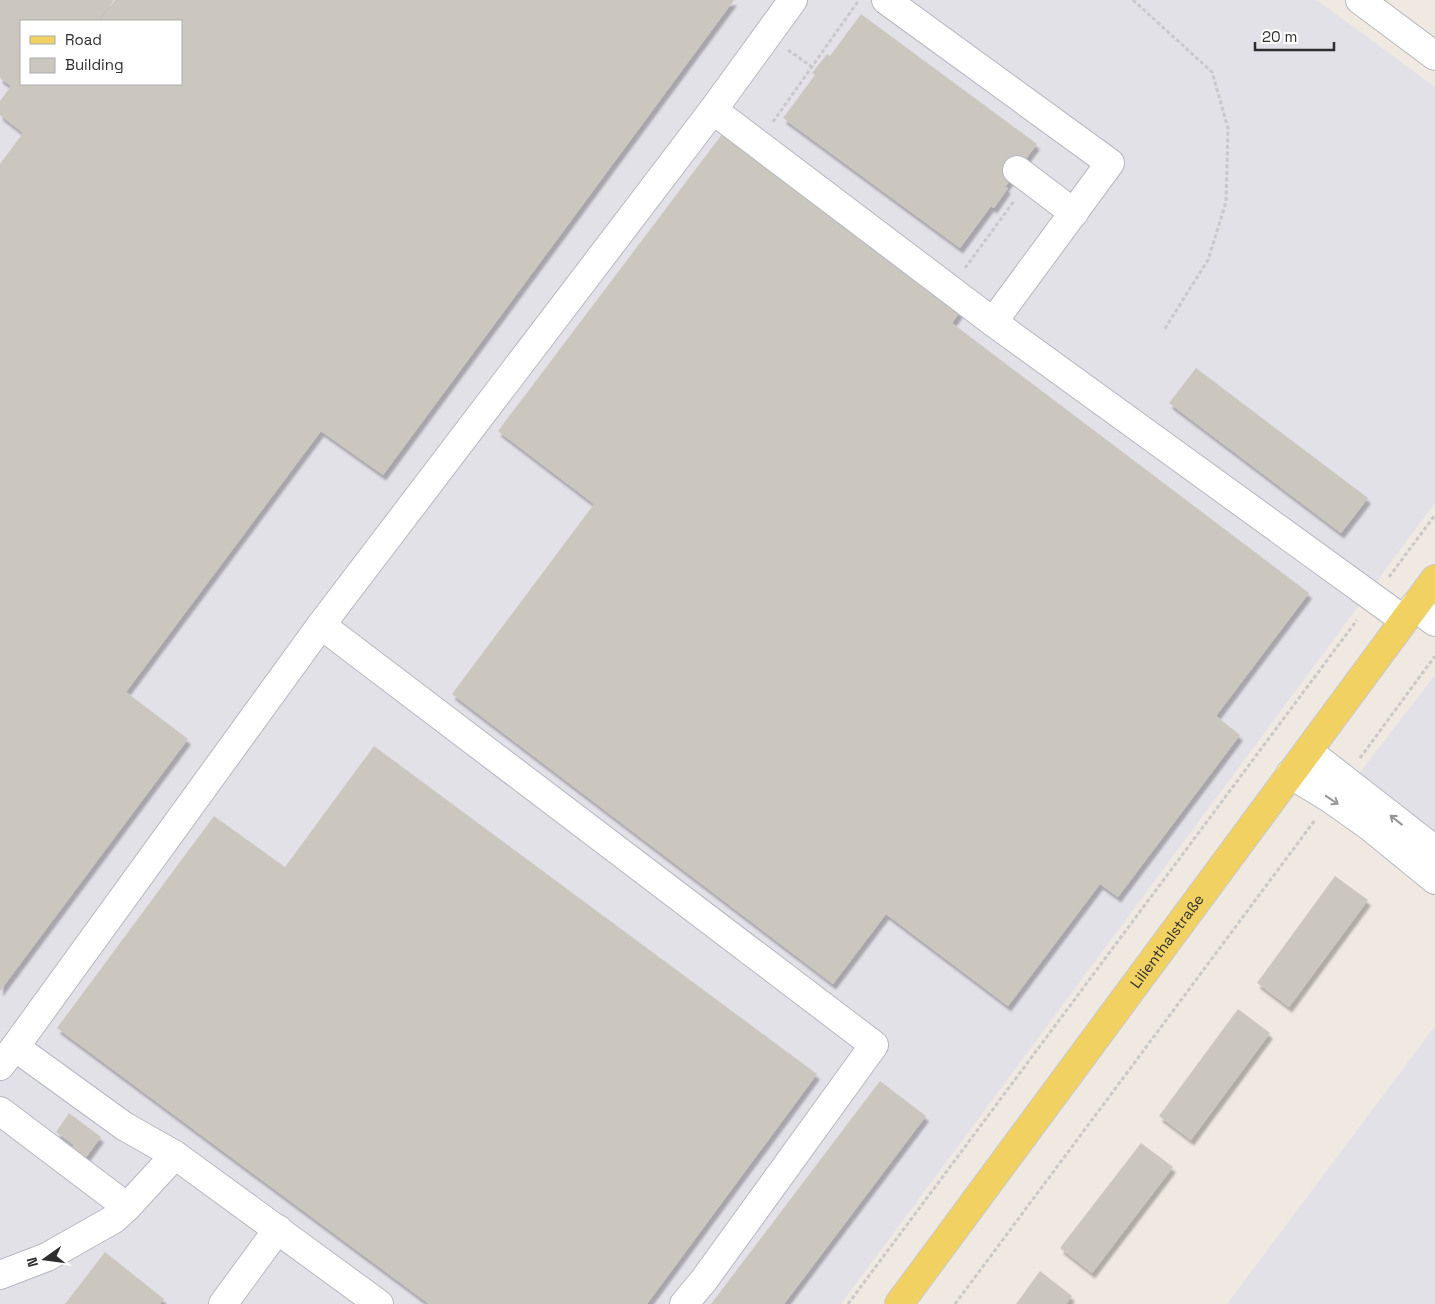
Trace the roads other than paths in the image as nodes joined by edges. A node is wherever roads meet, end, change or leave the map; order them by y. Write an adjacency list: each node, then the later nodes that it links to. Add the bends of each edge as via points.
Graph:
1 (793, 0): 5 (street)
2 (886, 0): 7 (street, via 1110,163)
3 (1360, 0): 4 (street)
4 (1435, 56)
5 (713, 110): 8 (street); 11 (street)
6 (1017, 170): 7 (street)
7 (1074, 212): 8 (street)
8 (993, 322): 10 (street, via 1374,597)
9 (1435, 578): 10 (main road, Lilienthalstraße)
10 (1418, 616): 12 (main road, Lilienthalstraße)
11 (321, 626): 17 (street); 25 (street, via 874,1045)
12 (1308, 751): 13 (main road, Lilienthalstraße); 14 (street)
13 (1290, 774): 14 (street); 26 (main road, Lilienthalstraße)
14 (1338, 789): 15 (street, one-way to 14); 16 (street, one-way to 16, via 1368,826)
15 (1435, 850)
16 (1435, 880)
17 (8, 1057): 19 (street)
18 (0, 1111): 20 (street)
19 (175, 1155): 20 (street); 21 (street)
20 (127, 1207): 22 (street, via 47,1257)
21 (278, 1229): 23 (street); 24 (street)
22 (0, 1275)
23 (223, 1304)
24 (379, 1304)
25 (684, 1304)
26 (899, 1304)

